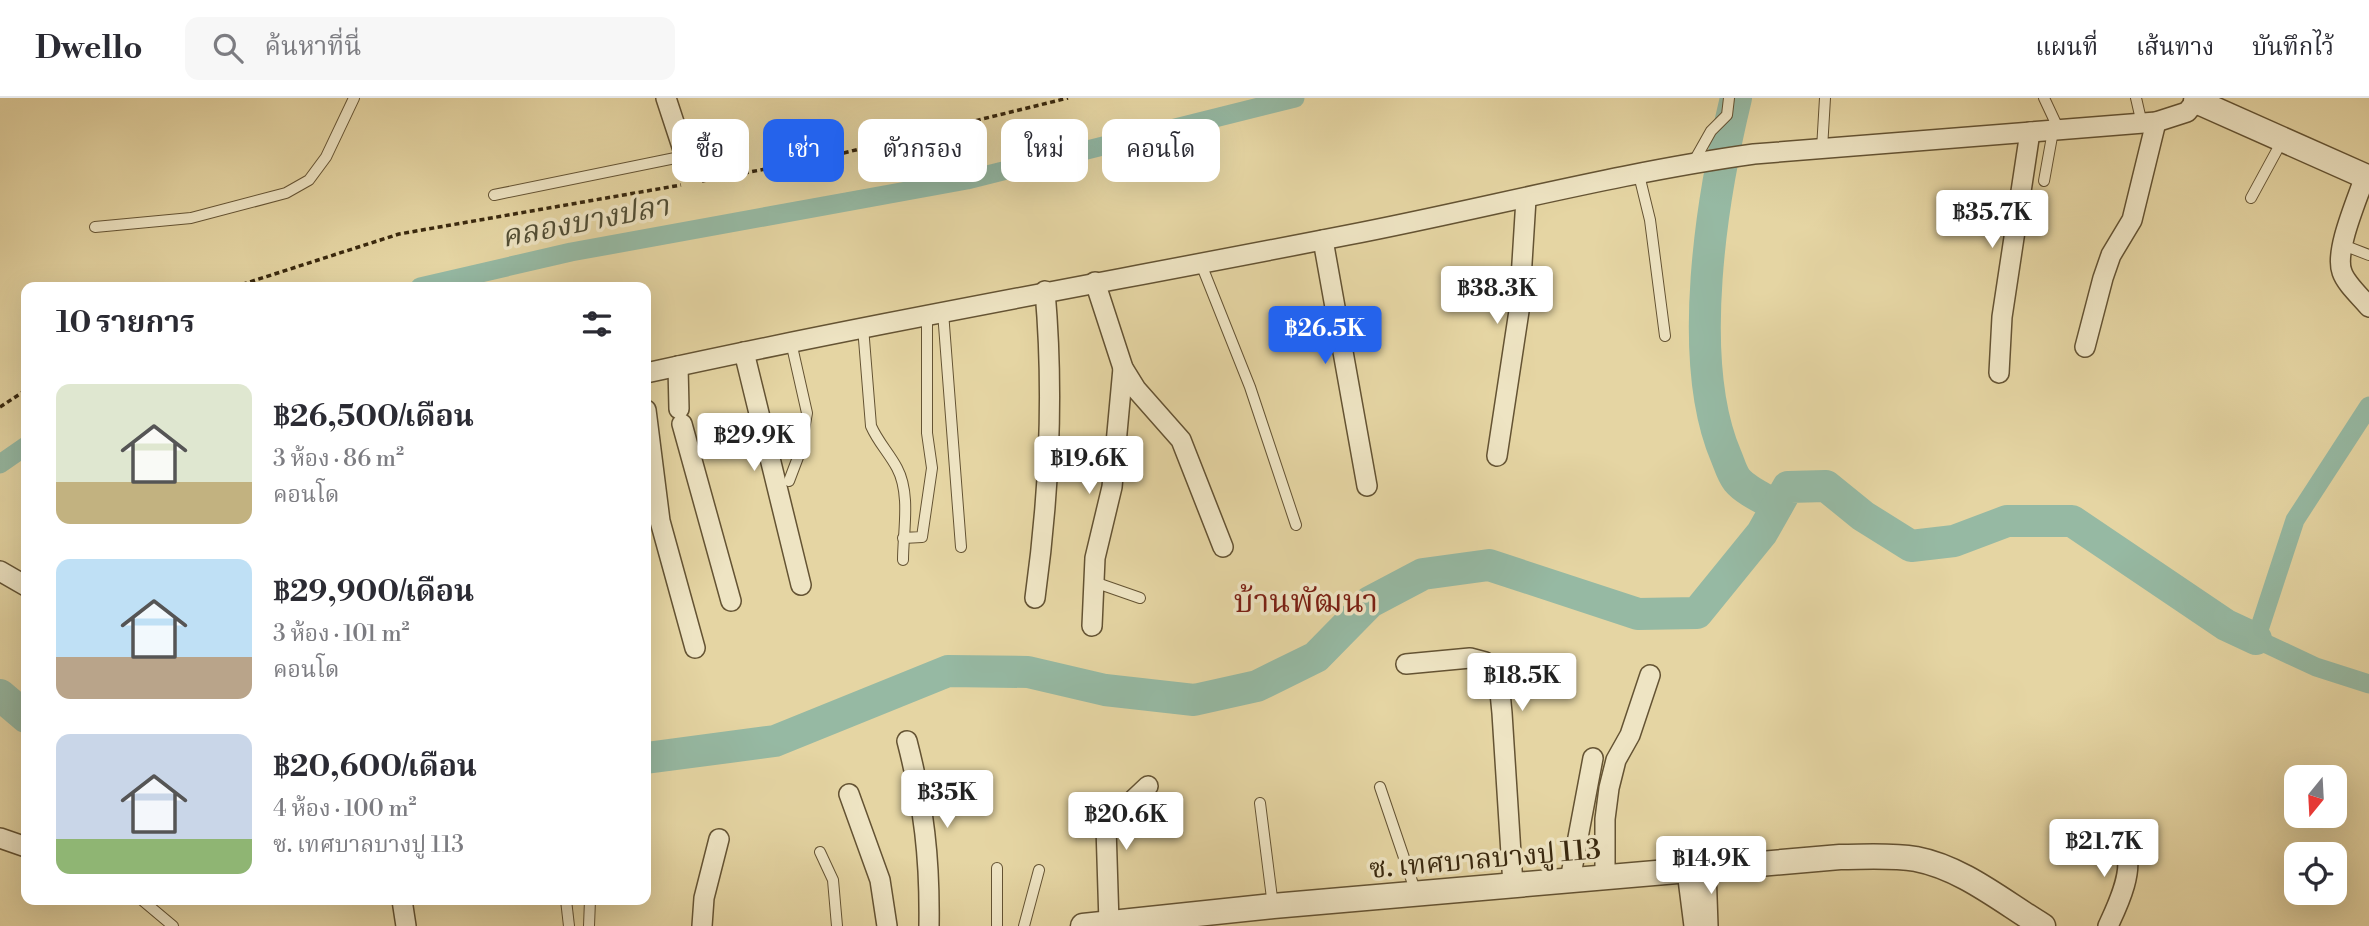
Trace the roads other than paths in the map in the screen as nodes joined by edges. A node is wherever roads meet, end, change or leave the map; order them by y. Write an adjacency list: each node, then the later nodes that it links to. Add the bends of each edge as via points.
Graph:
1 (354, 98): 22 (lane, via 326,157 309,180 286,193 191,218)
2 (666, 98): 8 (street)
3 (1729, 98): 14 (lane, via 1727,115 1711,131)
4 (1825, 98): 13 (lane)
5 (2044, 98): 10 (lane)
6 (2136, 98): 9 (lane)
7 (2197, 100): 9 (street, via 2187,112); 12 (street)
8 (672, 119)
9 (2149, 123): 10 (street); 34 (street, via 2132,220 2103,278)
10 (2056, 130): 11 (street); 18 (lane)
11 (2030, 132): 13 (street); 39 (street, via 2002,317)
12 (2283, 141): 17 (street); 20 (lane)
13 (1822, 149): 14 (street)
14 (1699, 162): 16 (street)
15 (672, 175): 19 (lane)
16 (1639, 175): 21 (street); 32 (lane, via 1650,220)
17 (2367, 177): 24 (street)
18 (2045, 181)
19 (495, 195)
20 (2251, 198)
21 (1526, 199): 23 (street); 41 (street, via 1519,311)
22 (94, 227)
23 (1323, 240): 26 (street); 43 (street)
24 (2343, 245): 25 (lane); 29 (street, via 2342,274)
25 (2369, 255)
26 (1201, 264): 27 (street); 44 (lane, via 1250,387)
27 (1096, 282): 28 (street); 37 (street)
28 (1045, 291): 30 (street); 53 (street, via 1050,348 1046,509)
29 (2369, 307)
30 (935, 313): 31 (street); 45 (lane, via 927,433 932,468 922,537); 46 (lane)
31 (863, 327): 33 (street); 45 (lane, via 871,426 899,470)
32 (1665, 336)
33 (791, 342): 35 (street); 42 (lane, via 807,413)
34 (2085, 347)
35 (744, 352): 36 (street); 52 (street)
36 (678, 366): 38 (street); 55 (street, via 681,417)
37 (1123, 368): 47 (street, via 1181,440); 50 (street, via 1112,487 1097,540)
38 (651, 372)
39 (1999, 373)
40 (651, 450): 57 (street, via 660,521)
41 (1497, 456)
42 (789, 481)
43 (1367, 486)
44 (1296, 525)
45 (903, 538): 48 (lane)
46 (961, 547)
47 (1223, 547)
48 (903, 561)
49 (0, 571): 51 (street)
50 (1094, 582): 54 (lane); 56 (street)
51 (21, 583)
52 (801, 585)
53 (1035, 598)
54 (1140, 598)
55 (731, 601)
56 (1092, 626)
57 (695, 648)
58 (1406, 664): 76 (street, via 1470,658 1493,669 1502,713)
59 (1650, 675): 74 (street, via 1609,788)
60 (907, 741): 91 (street, via 929,853)
61 (1592, 758): 75 (street)
62 (1148, 786): 83 (street, via 1108,816)
63 (1380, 787): 77 (lane)
64 (849, 794): 90 (street, via 880,880)
65 (1260, 803): 82 (lane)
66 (2100, 832): 98 (street, via 2120,844 2128,858)
67 (0, 838): 69 (street)
68 (719, 839): 88 (street)
69 (21, 845)
70 (820, 852): 89 (lane, via 832,880)
71 (997, 868): 92 (lane)
72 (1040, 870): 93 (lane)
73 (1696, 870): 74 (street, ซ. เทศบาลบางปู 113); 95 (street); 96 (street); 97 (street, ซ. เทศบาลบางปู 113, via 1840,857 1915,859 1942,866 1975,883)
74 (1605, 878): 75 (street, ซ. เทศบาลบางปู 113)
75 (1570, 880): 76 (street, ซ. เทศบาลบางปู 113)
76 (1513, 885): 77 (street, ซ. เทศบาลบางปู 113)
77 (1416, 893): 82 (street, ซ. เทศบาลบางปู 113)
78 (148, 905): 84 (lane)
79 (403, 905): 85 (street)
80 (567, 905): 86 (lane)
81 (590, 905): 87 (lane)
82 (1273, 906): 83 (street, ซ. เทศบาลบางปู 113)
83 (1109, 923): 94 (street, ซ. เทศบาลบางปู 113)
84 (173, 926)
85 (407, 926)
86 (569, 926)
87 (589, 926)
88 (702, 926)
89 (837, 926)
90 (887, 926)
91 (929, 926)
92 (998, 926)
93 (1024, 926)
94 (1083, 926)
95 (1694, 926)
96 (1709, 926)
97 (2043, 926)
98 (2108, 926)

